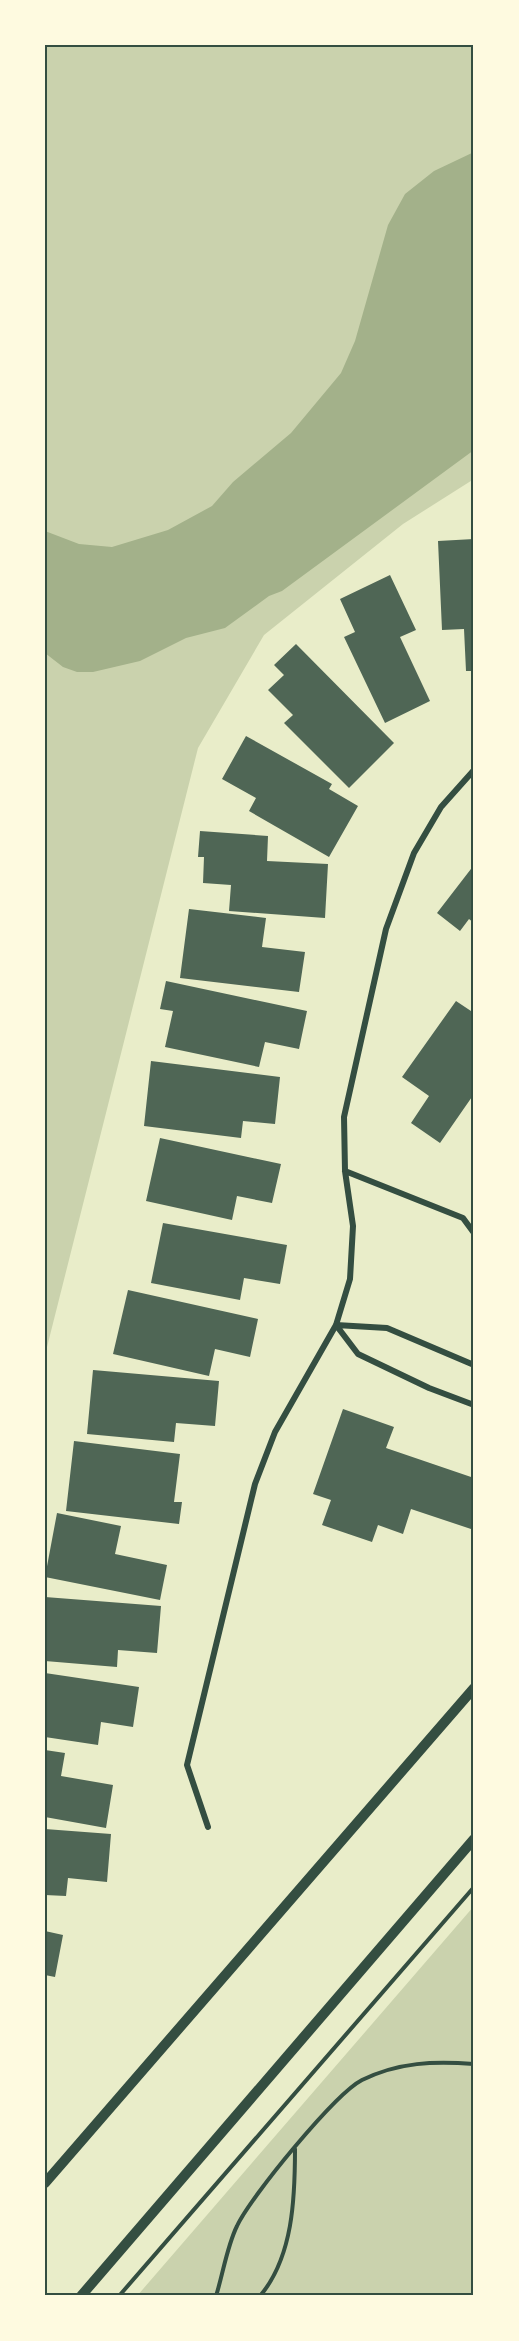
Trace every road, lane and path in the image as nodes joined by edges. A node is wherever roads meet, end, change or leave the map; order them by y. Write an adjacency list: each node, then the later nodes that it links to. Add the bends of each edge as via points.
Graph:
1 (474, 770): 2 (street, via 441,807 414,853 386,929 348,1090)
2 (345, 1171): 3 (street, via 463,1218); 4 (street, via 353,1252 350,1279)
3 (474, 1233)
4 (336, 1325): 5 (street, via 387,1328); 6 (street, via 358,1354); 8 (street, via 275,1432 255,1484 187,1765)
5 (474, 1365)
6 (474, 1405)
7 (474, 1688): 13 (street)
8 (208, 1827)
9 (474, 1839): 14 (street)
10 (474, 1887): 15 (path)
11 (474, 2064): 12 (path, via 431,2061 395,2068 360,2081 335,2102)
12 (295, 2149): 16 (path, via 264,2185 237,2226); 17 (path, via 289,2229 273,2281)
13 (45, 2183)
14 (81, 2296)
15 (119, 2296)
16 (216, 2296)
17 (260, 2296)

